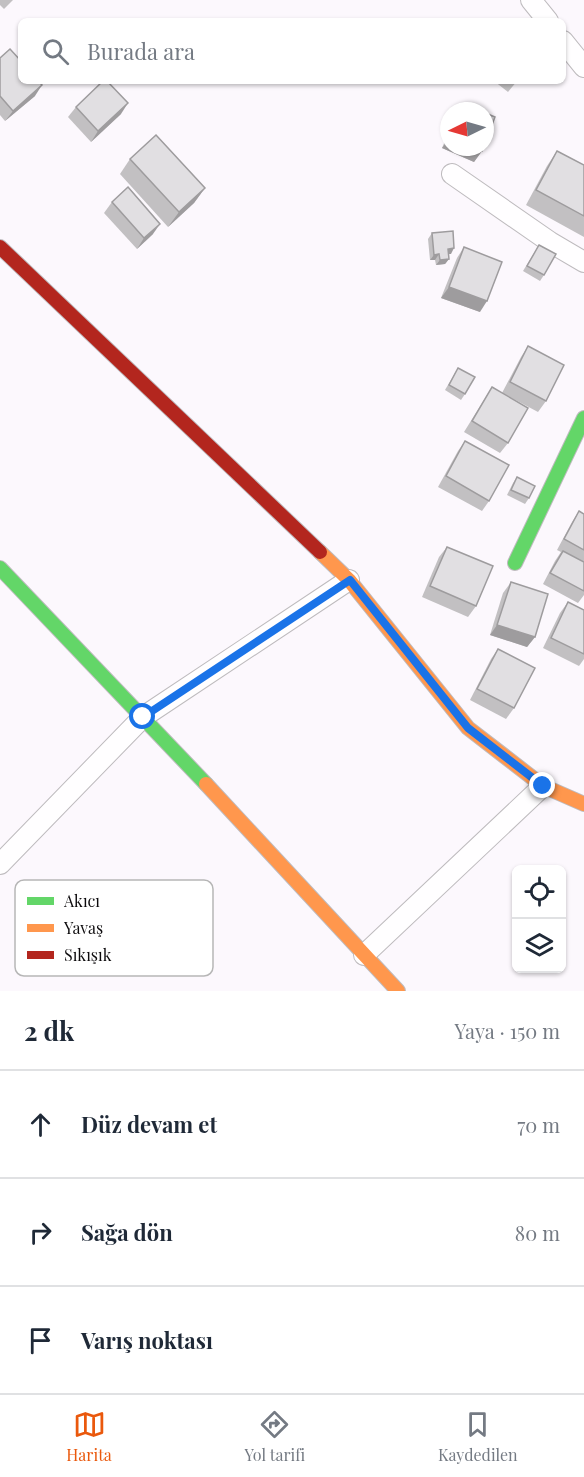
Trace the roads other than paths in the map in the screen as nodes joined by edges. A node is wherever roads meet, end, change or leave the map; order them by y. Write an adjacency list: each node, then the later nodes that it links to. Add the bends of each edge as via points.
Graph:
1 (531, 0): 2 (street)
2 (546, 18)
3 (566, 45): 4 (street)
4 (584, 68)
5 (453, 174): 7 (street)
6 (0, 247): 11 (street)
7 (584, 262)
8 (584, 418): 9 (street)
9 (515, 563)
10 (0, 568): 12 (street)
11 (350, 580): 12 (street); 13 (street, via 468,728)
12 (143, 717): 15 (street); 16 (street)
13 (543, 786): 14 (street); 16 (street)
14 (584, 804)
15 (0, 864)
16 (364, 955): 17 (street)
17 (398, 991)

